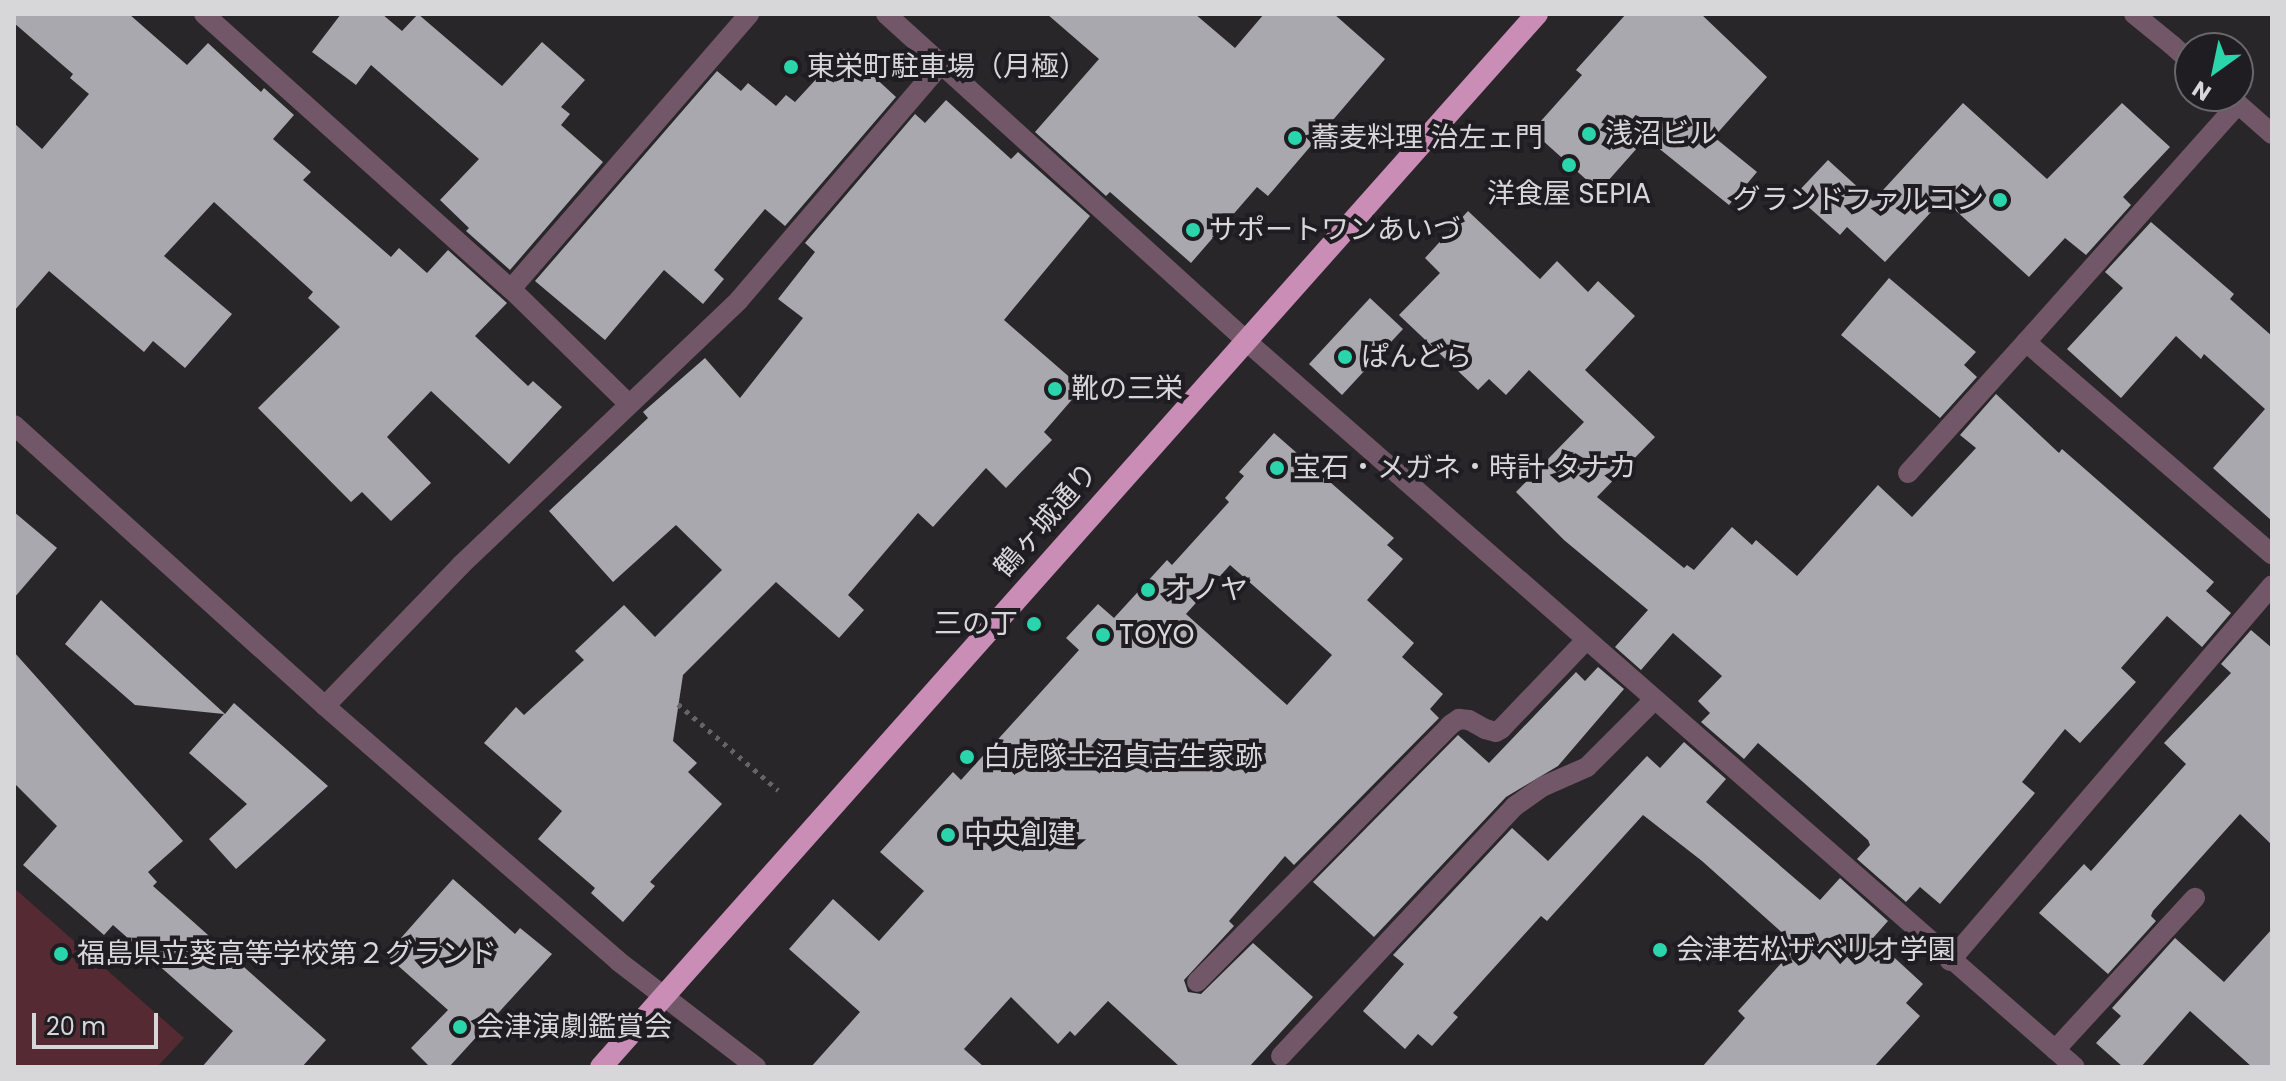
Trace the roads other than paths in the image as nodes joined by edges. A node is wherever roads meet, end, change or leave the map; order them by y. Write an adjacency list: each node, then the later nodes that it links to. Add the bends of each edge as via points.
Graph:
1 (204, 14): 11 (street)
2 (749, 14): 11 (street)
3 (886, 14): 7 (street)
4 (1537, 14): 12 (highway, 鶴ヶ城通り)
5 (2134, 14): 6 (street)
6 (2174, 47)
7 (942, 63): 12 (street); 14 (street, via 739,300)
8 (2224, 112): 13 (street)
9 (2247, 112): 10 (street)
10 (2272, 134)
11 (511, 289): 14 (street)
12 (1245, 340): 19 (street); 25 (highway, 鶴ヶ城通り)
13 (2026, 342): 16 (street); 17 (street)
14 (628, 403): 21 (street)
15 (14, 425): 21 (street)
16 (1908, 473)
17 (2272, 554)
18 (2272, 585): 23 (street)
19 (1586, 640): 20 (street); 24 (street, via 1501,729 1496,732 1459,719 1450,725)
20 (1654, 700): 23 (street); 27 (street, via 1587,767 1515,806)
21 (325, 706): 25 (street, via 618,961)
22 (2195, 898): 26 (street)
23 (1950, 961): 26 (street)
24 (1197, 982)
25 (667, 996): 28 (highway, 鶴ヶ城通り); 29 (street)
26 (2055, 1050): 30 (street)
27 (1281, 1056)
28 (601, 1067)
29 (756, 1067)
30 (2075, 1067)

